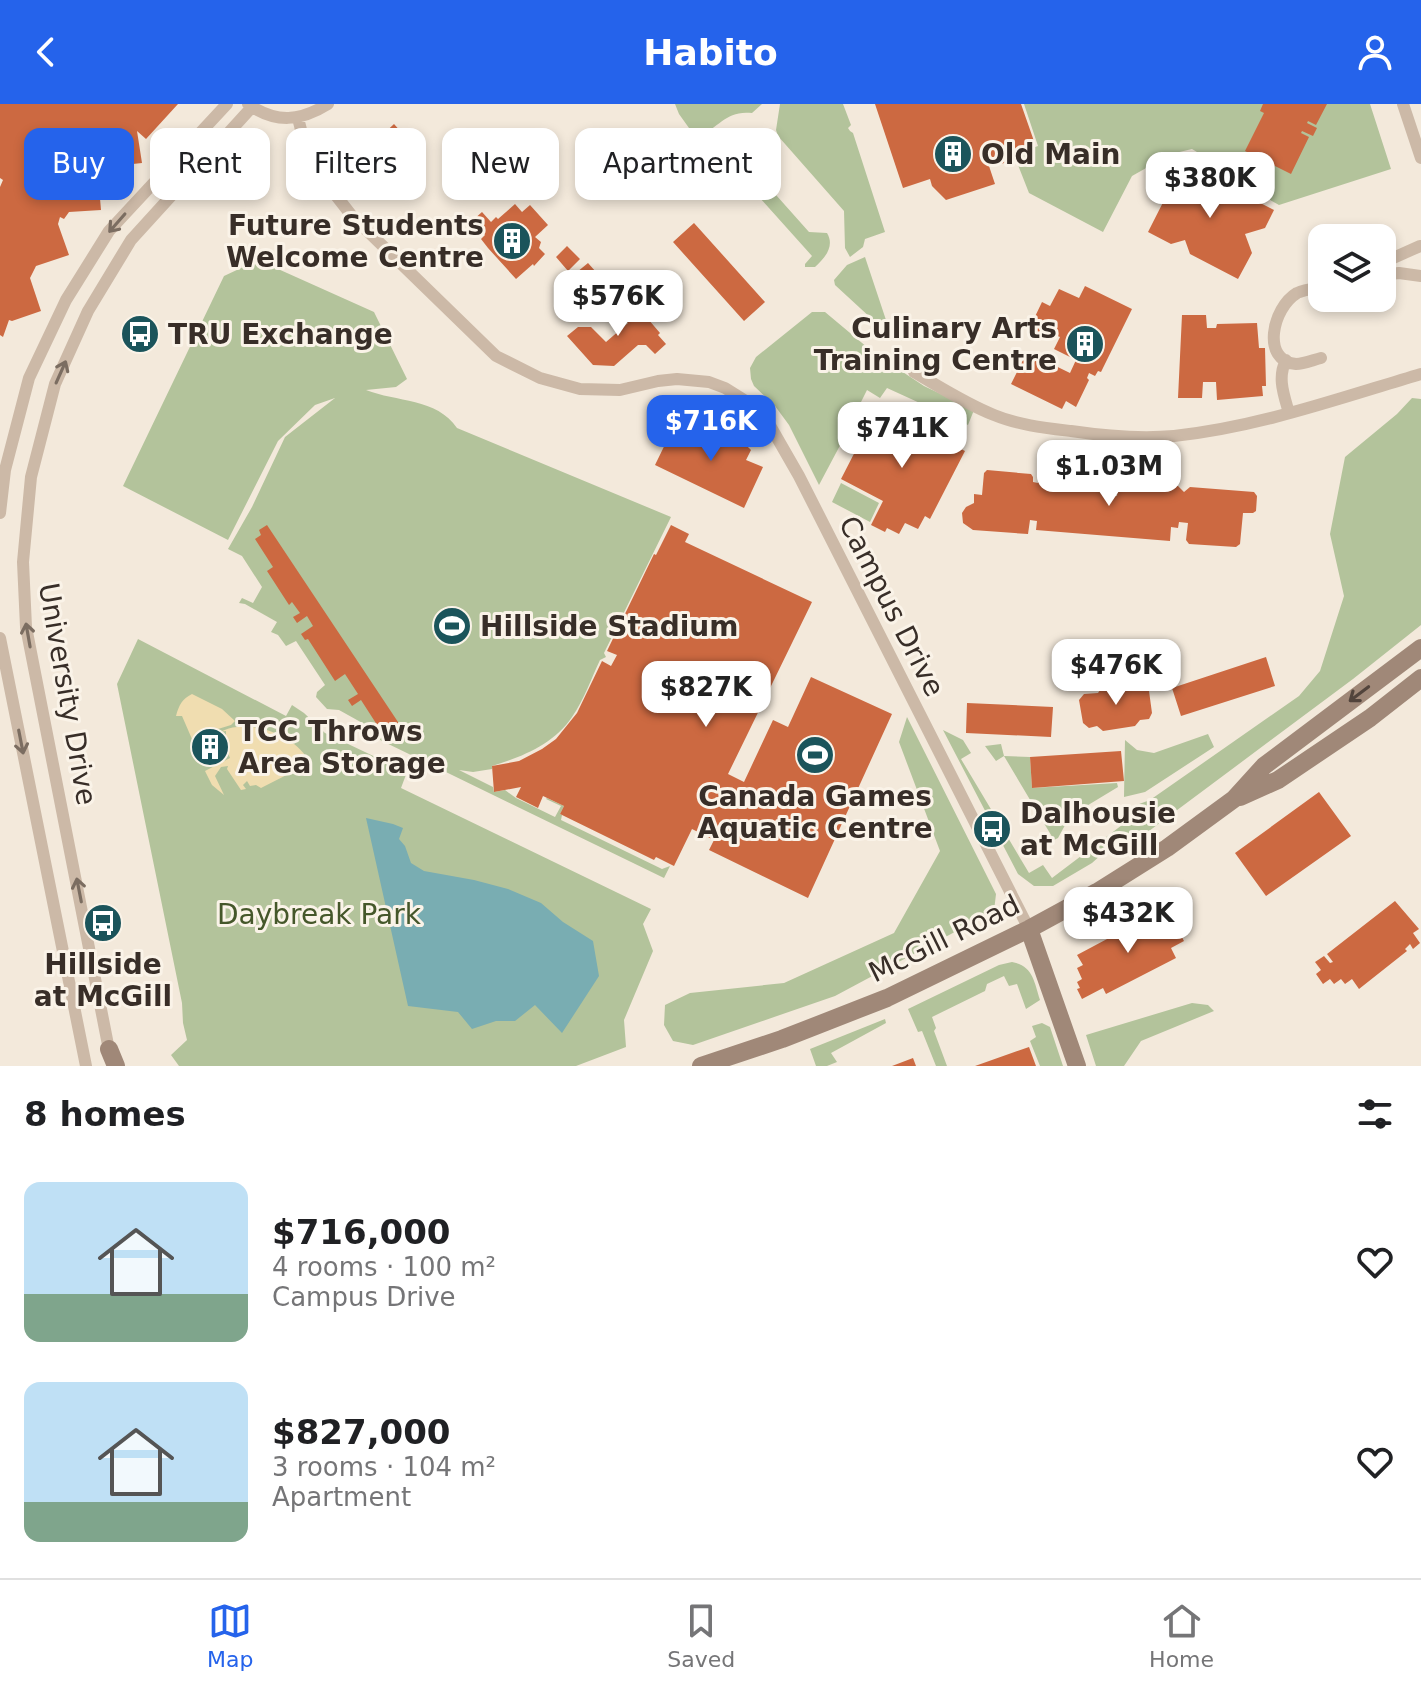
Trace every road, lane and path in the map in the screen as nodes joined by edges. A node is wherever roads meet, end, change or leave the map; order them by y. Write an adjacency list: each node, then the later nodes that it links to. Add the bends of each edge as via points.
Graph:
1 (227, 104): 17 (street, one-way to 17, via 109,231 66,300 29,378 5,470)
2 (328, 104): 5 (street)
3 (1403, 104): 6 (street)
4 (250, 106): 5 (street); 23 (street, University Drive, one-way to 4, via 26,627 23,562 31,477 55,384 88,311 131,240)
5 (298, 118): 22 (street, Campus Drive, via 309,161 352,216 496,356 540,378 580,389 620,390 677,379 709,382 757,408 799,476)
6 (1421, 158)
7 (1420, 257): 8 (street)
8 (1396, 261)
9 (1396, 273): 10 (street)
10 (1421, 276)
11 (1308, 289): 13 (street, via 1288,299 1274,328 1275,343)
12 (1321, 358): 13 (street, via 1299,364)
13 (1286, 360): 16 (street, via 1281,383)
14 (914, 372): 16 (street, via 995,416 1083,433 1171,436)
15 (1421, 374): 16 (street)
16 (1289, 413)
17 (0, 513)
18 (0, 638): 24 (street, University Drive, one-way to 24)
19 (1421, 648): 21 (main road, McGill Road, one-way to 21, via 1264,766)
20 (1421, 678): 21 (main road, McGill Road, via 1278,780)
21 (1234, 799): 22 (main road, McGill Road, via 1120,878)
22 (1029, 929): 25 (main road, McGill Road, via 887,998); 26 (main road)
23 (113, 1060)
24 (86, 1066)
25 (701, 1066)
26 (1077, 1066)

